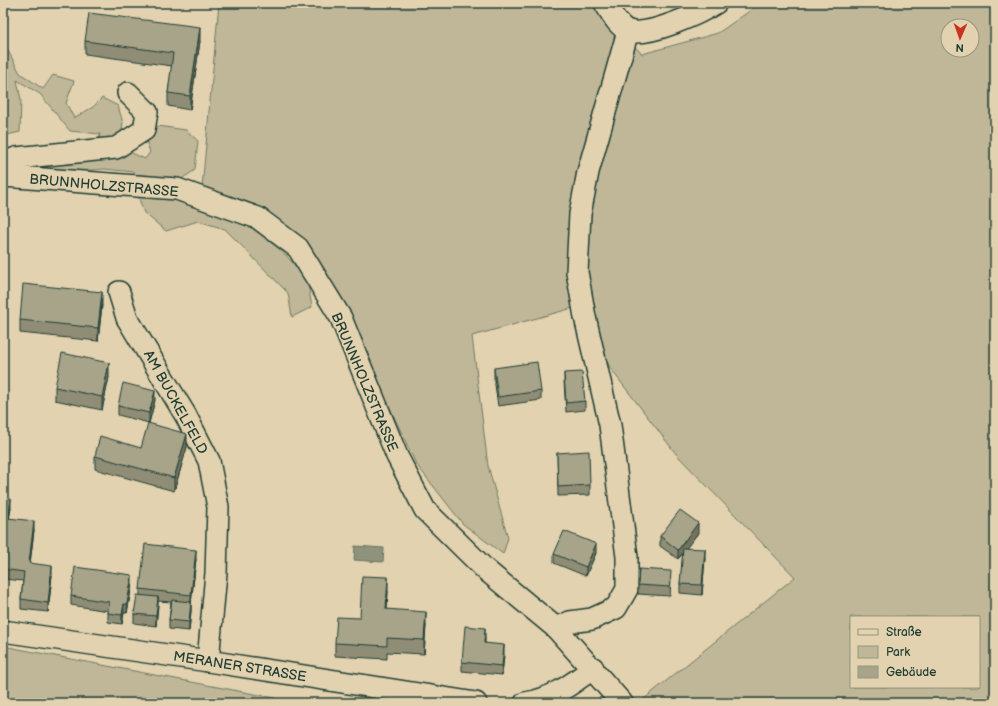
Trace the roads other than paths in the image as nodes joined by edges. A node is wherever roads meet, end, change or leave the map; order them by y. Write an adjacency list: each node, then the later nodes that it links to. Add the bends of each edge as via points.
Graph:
1 (605, 3): 3 (street, via 616,21)
2 (716, 3): 3 (street, via 667,25 640,33)
3 (628, 31): 8 (street, via 588,172 580,214 577,272 610,425 627,557 627,589 616,608 592,619 570,622)
4 (128, 93): 5 (street, via 147,112 144,130 116,148 16,158)
5 (3, 163)
6 (3, 176): 8 (street, BRUNNHOLZSTRASSE, via 177,189 258,218 298,248 340,318 397,456 425,510 486,570)
7 (119, 292): 10 (street, AM BUCKELFELD, via 127,318 186,416 209,461 218,507 216,573)
8 (556, 628): 11 (street, BRUNNHOLZSTRASSE)
9 (3, 631): 10 (street, MERANER STRASSE)
10 (208, 661): 12 (street, MERANER STRASSE)
11 (593, 668): 13 (street, via 565,690 540,701); 14 (street, BRUNNHOLZSTRASSE)
12 (476, 703)
13 (525, 703)
14 (622, 703)

